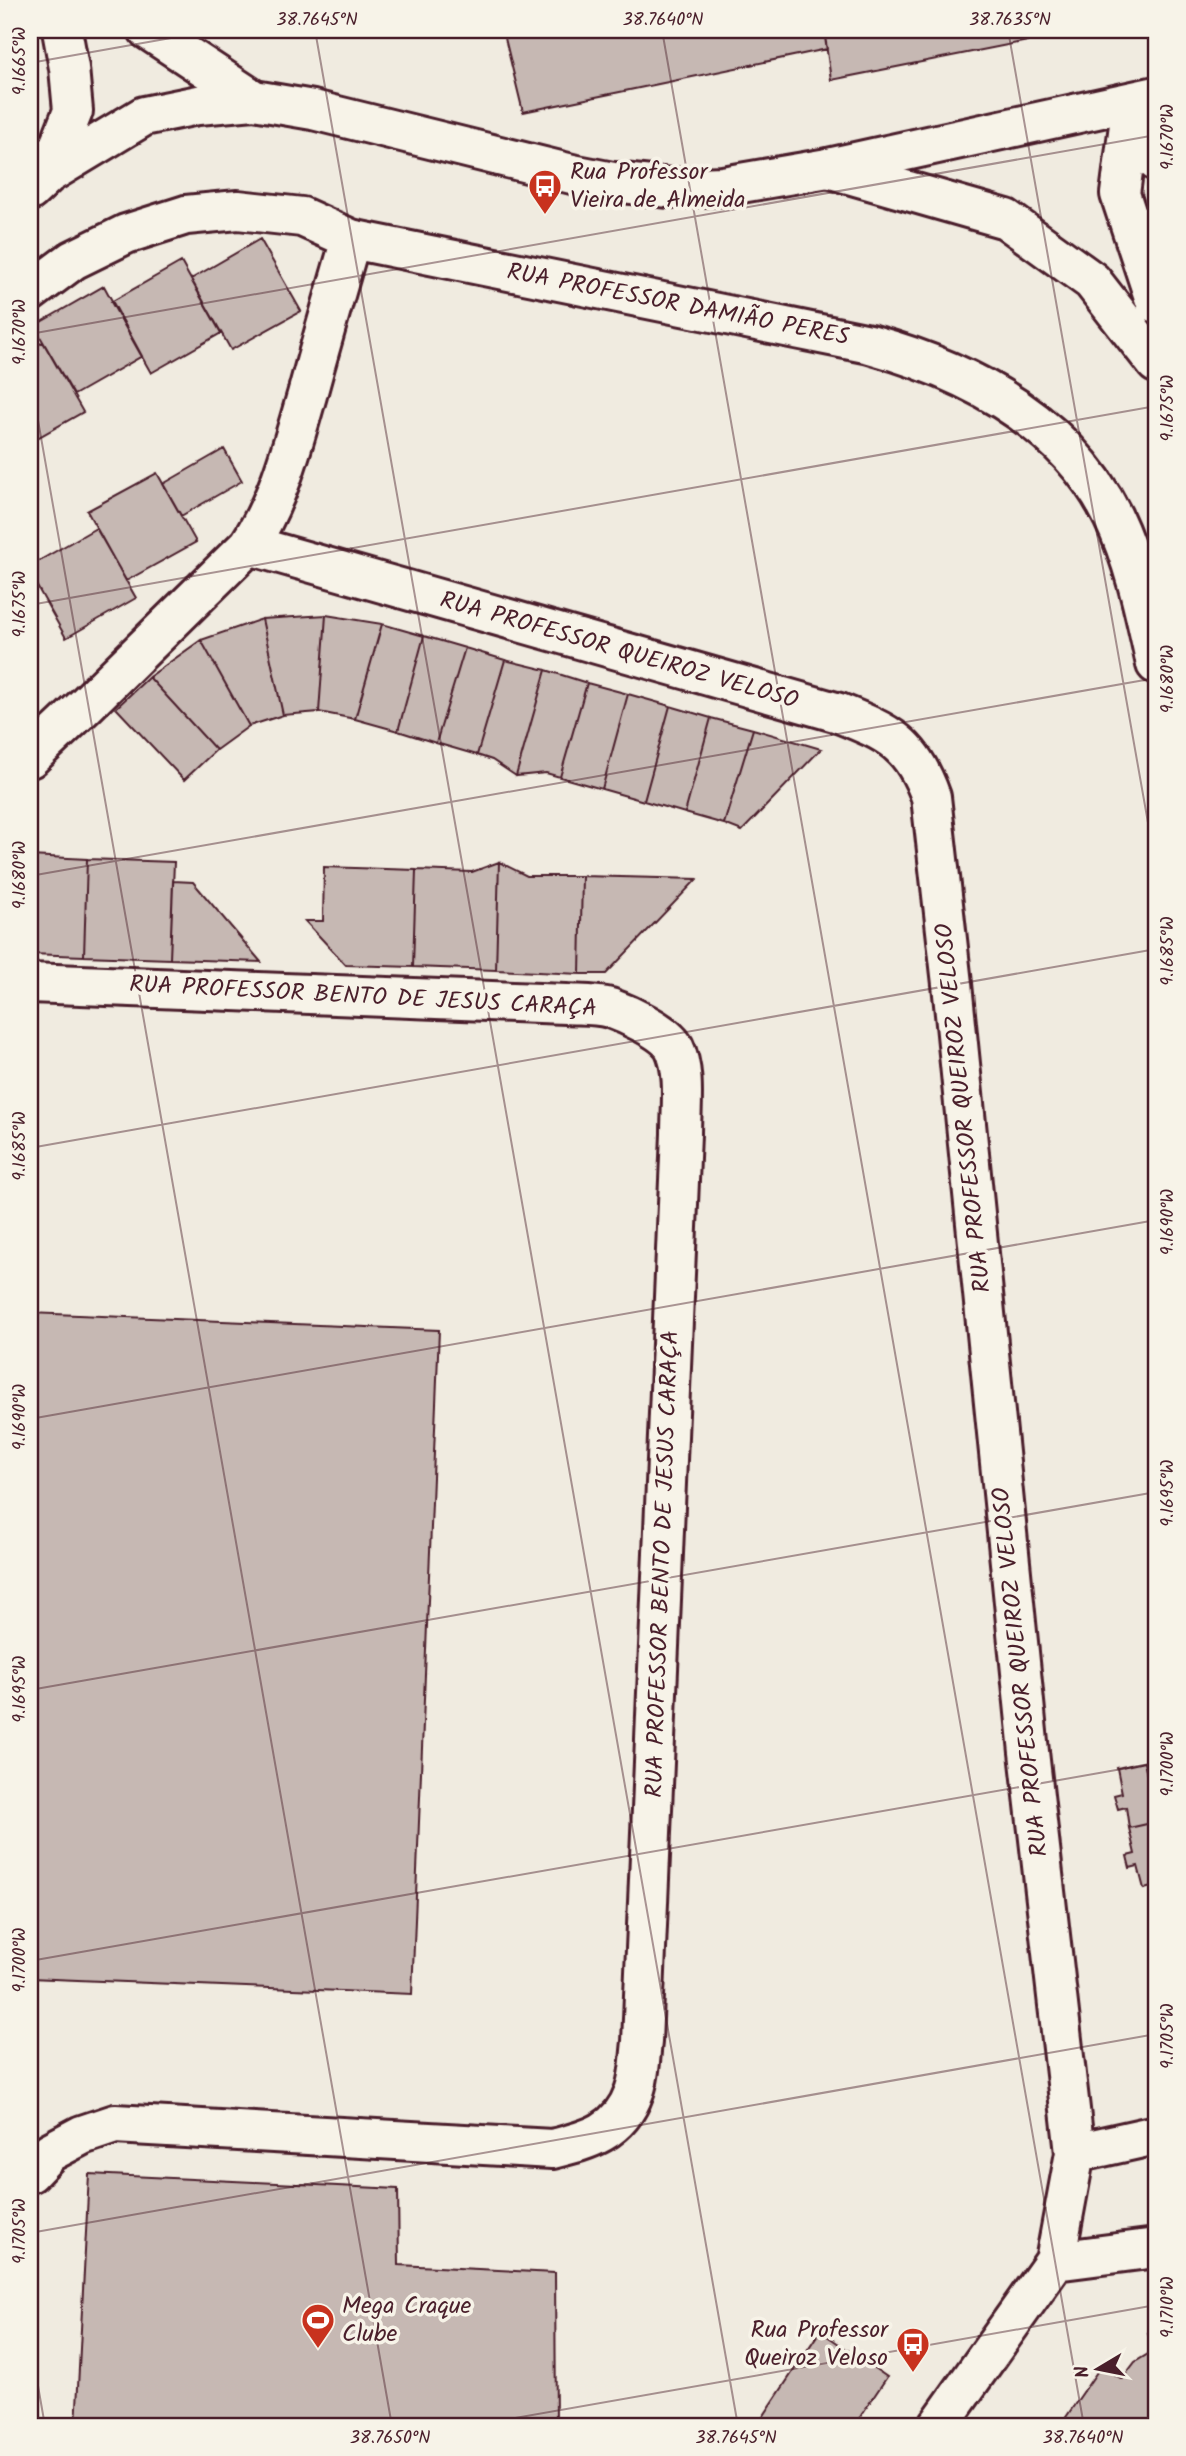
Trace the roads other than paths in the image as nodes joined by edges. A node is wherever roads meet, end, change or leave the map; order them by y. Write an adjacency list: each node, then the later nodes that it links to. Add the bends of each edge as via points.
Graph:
1 (62, 30): 7 (street, via 73,111)
2 (148, 30): 4 (street)
3 (1144, 99): 5 (street); 6 (street); 10 (street, via 1120,194)
4 (254, 100): 6 (street, via 613,182 670,188 723,186); 7 (street, via 144,116)
5 (1156, 161)
6 (828, 168): 11 (street, via 1006,219 1092,281)
7 (39, 183)
8 (351, 239): 9 (street, RUA PROFESSOR DAMIÃO PERES, via 302,218 238,210 186,215 126,234 84,255); 12 (street, via 280,483); 13 (street, RUA PROFESSOR DAMIÃO PERES, via 870,344 960,375 1041,426 1063,445 1099,492 1131,563)
9 (30, 292)
10 (1156, 303)
11 (1156, 363)
12 (249, 545): 14 (street); 17 (street, RUA PROFESSOR QUEIROZ VELOSO, via 839,713 892,739 923,773 931,797 952,984 1008,1557)
13 (1156, 664)
14 (30, 758)
15 (30, 983): 18 (street, RUA PROFESSOR BENTO DE JESUS CARAÇA, via 608,1008 665,1037 674,1047 681,1075 642,2042 635,2091 616,2123 589,2140 552,2149 115,2124 50,2151)
16 (1156, 2135): 17 (street)
17 (1075, 2153): 20 (street, RUA PROFESSOR QUEIROZ VELOSO)
18 (30, 2174)
19 (1156, 2248): 20 (street)
20 (1055, 2261): 21 (street, RUA PROFESSOR QUEIROZ VELOSO)
21 (938, 2426)

